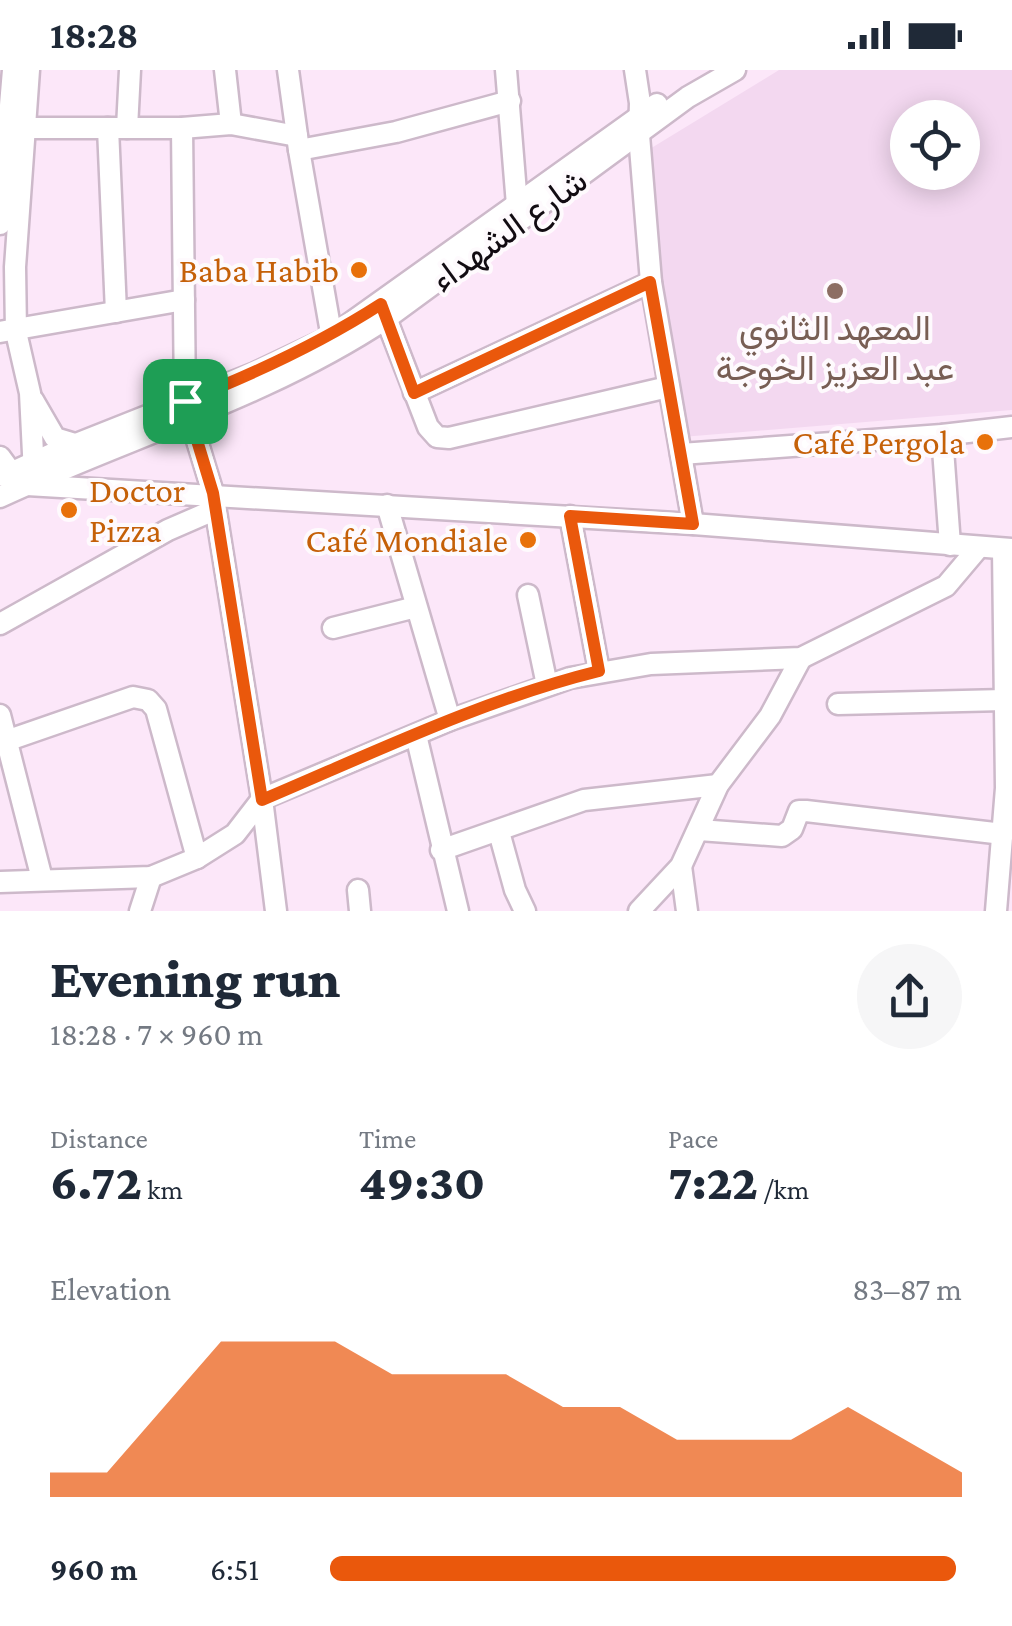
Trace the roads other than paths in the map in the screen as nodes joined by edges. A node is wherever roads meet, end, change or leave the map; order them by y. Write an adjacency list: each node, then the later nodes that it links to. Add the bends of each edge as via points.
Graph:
1 (13, 70): 13 (street)
2 (29, 70): 13 (street)
3 (130, 70): 14 (street)
4 (225, 70): 11 (street)
5 (288, 70): 16 (street)
6 (506, 70): 10 (street)
7 (635, 70): 12 (street)
8 (709, 70): 12 (street, شارع الشهداء)
9 (735, 70): 12 (street, شارع الشهداء)
10 (510, 101): 16 (street, via 396,132); 17 (street)
11 (230, 124): 15 (street); 16 (street)
12 (639, 126): 17 (street, شارع الشهداء); 19 (street); 21 (street, شارع الشهداء)
13 (14, 128): 14 (street); 18 (street); 23 (street, via 15,267)
14 (117, 128): 15 (street); 22 (street)
15 (182, 128): 20 (street)
16 (298, 143): 24 (street)
17 (516, 205): 21 (street, شارع الشهداء)
18 (0, 224)
19 (650, 282): 25 (street); 27 (street)
20 (184, 300): 22 (street); 28 (street)
21 (384, 311): 24 (street, شارع الشهداء); 27 (street)
22 (116, 312): 23 (street)
23 (8, 332): 26 (street)
24 (333, 344): 28 (street, شارع الشهداء, via 265,386)
25 (668, 388): 27 (street, via 449,438 432,433); 32 (street)
26 (30, 393): 31 (street, via 56,438); 33 (street)
27 (414, 393)
28 (187, 409): 31 (street, شارع الشهداء); 33 (street, شارع الشهداء); 35 (street)
29 (1012, 426): 30 (street)
30 (942, 435): 32 (street); 39 (street)
31 (74, 444): 33 (street, شارع الشهداء)
32 (681, 454): 38 (street)
33 (17, 472): 34 (street, شارع الشهداء); 35 (street)
34 (0, 497)
35 (213, 501): 36 (street); 44 (street); 57 (street)
36 (387, 504): 37 (street); 43 (street)
37 (570, 516): 38 (street); 47 (street)
38 (693, 524): 39 (street)
39 (950, 545): 40 (street)
40 (979, 547): 41 (street); 46 (street, via 946,586)
41 (1008, 549): 49 (street)
42 (528, 595): 48 (street)
43 (416, 607): 45 (street); 52 (street)
44 (0, 624)
45 (332, 628)
46 (801, 658): 47 (street); 55 (street, via 770,716)
47 (599, 671): 48 (street)
48 (547, 685): 52 (street)
49 (1004, 700): 50 (street); 56 (street)
50 (838, 704)
51 (0, 715): 54 (street)
52 (450, 720): 53 (street)
53 (416, 735): 57 (street); 61 (street)
54 (3, 742): 62 (street, via 133,697 148,700 156,709); 65 (street)
55 (718, 785): 58 (street); 59 (street, via 584,800)
56 (1009, 788): 60 (street)
57 (262, 800): 62 (street, via 234,834); 68 (street)
58 (699, 830): 60 (street, via 782,836 806,810); 63 (street)
59 (499, 832): 61 (street); 70 (street)
60 (1003, 834): 73 (street)
61 (441, 850): 69 (street)
62 (196, 858): 64 (street)
63 (681, 866): 71 (street); 72 (street)
64 (150, 877): 65 (street); 67 (street)
65 (42, 879): 66 (street)
66 (0, 882)
67 (140, 911)
68 (276, 911)
69 (458, 911)
70 (525, 911)
71 (640, 911)
72 (687, 911)
73 (996, 911)

